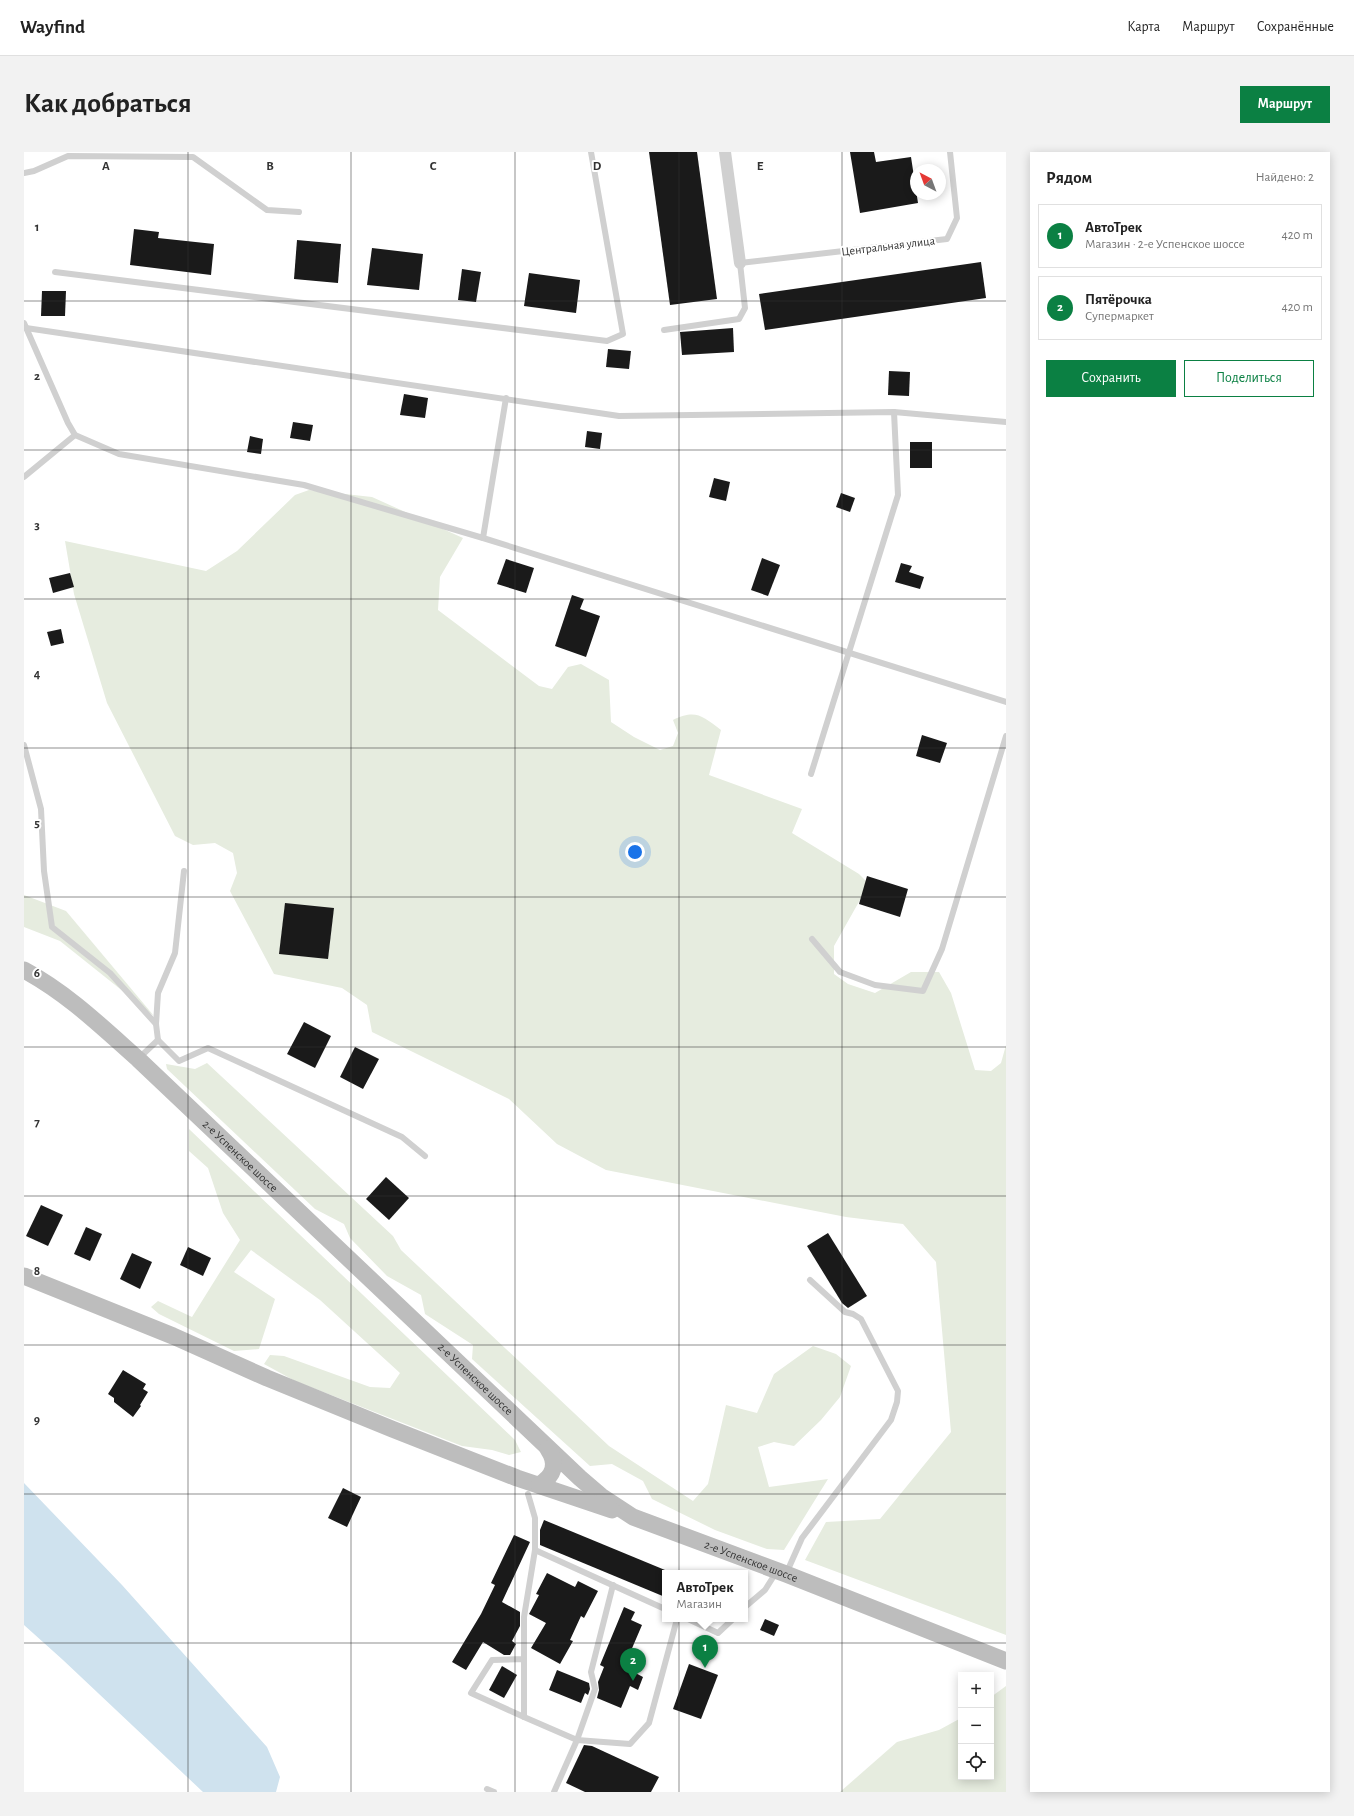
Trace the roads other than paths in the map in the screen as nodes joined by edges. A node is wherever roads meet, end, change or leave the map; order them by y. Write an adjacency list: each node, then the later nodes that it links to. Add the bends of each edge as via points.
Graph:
1 (591, 152): 8 (lane, via 623,334 607,340)
2 (725, 152): 7 (street)
3 (950, 152): 7 (lane, Центральная улица, via 957,218 947,239)
4 (194, 155): 5 (lane, via 68,156); 6 (lane, via 267,210)
5 (24, 173)
6 (299, 212)
7 (740, 263): 10 (lane, via 745,308 739,319)
8 (55, 272)
9 (25, 325): 11 (lane); 14 (lane)
10 (664, 330)
11 (506, 398): 12 (lane, via 619,416); 16 (lane)
12 (894, 412): 13 (lane); 17 (lane, via 898,495)
13 (1006, 422)
14 (75, 435): 15 (lane); 16 (lane, via 119,454 304,485)
15 (24, 477)
16 (483, 538): 17 (lane)
17 (849, 653): 18 (lane); 21 (lane)
18 (1006, 702)
19 (1006, 736): 23 (lane, via 942,949 923,991 875,985 840,972)
20 (24, 745): 25 (lane, via 41,809 44,871 52,927 110,973)
21 (811, 774)
22 (184, 871): 25 (lane, via 175,953 158,993)
23 (812, 939)
24 (24, 970): 27 (main road, 2-е Успенское шоссе, via 80,1008)
25 (156, 1024): 26 (lane)
26 (158, 1040): 27 (lane); 28 (lane, via 179,1061 208,1048 402,1137)
27 (138, 1060): 31 (main road, 2-е Успенское шоссе)
28 (425, 1156)
29 (24, 1276): 32 (main road, via 173,1336)
30 (810, 1280): 35 (lane, via 845,1312 861,1319 898,1391 897,1402 891,1420 802,1538)
31 (548, 1448): 32 (main road, via 552,1454 554,1468 550,1476); 33 (main road, 2-е Успенское шоссе, via 601,1496)
32 (534, 1490): 33 (main road); 34 (lane)
33 (633, 1517): 35 (main road, 2-е Успенское шоссе)
34 (535, 1550): 36 (lane); 42 (lane, via 524,1617)
35 (782, 1572): 37 (lane); 43 (main road, 2-е Успенское шоссе)
36 (612, 1585): 38 (lane); 45 (lane, via 591,1672 595,1689)
37 (748, 1604)
38 (662, 1608)
39 (676, 1622): 45 (lane, via 649,1723 630,1744)
40 (694, 1622): 41 (lane, via 718,1633)
41 (729, 1622)
42 (524, 1658): 44 (lane); 44 (lane, via 492,1660 471,1693)
43 (1006, 1661)
44 (524, 1717): 45 (lane)
45 (577, 1740): 48 (lane)
46 (487, 1789): 47 (lane)
47 (494, 1792)
48 (554, 1792)

